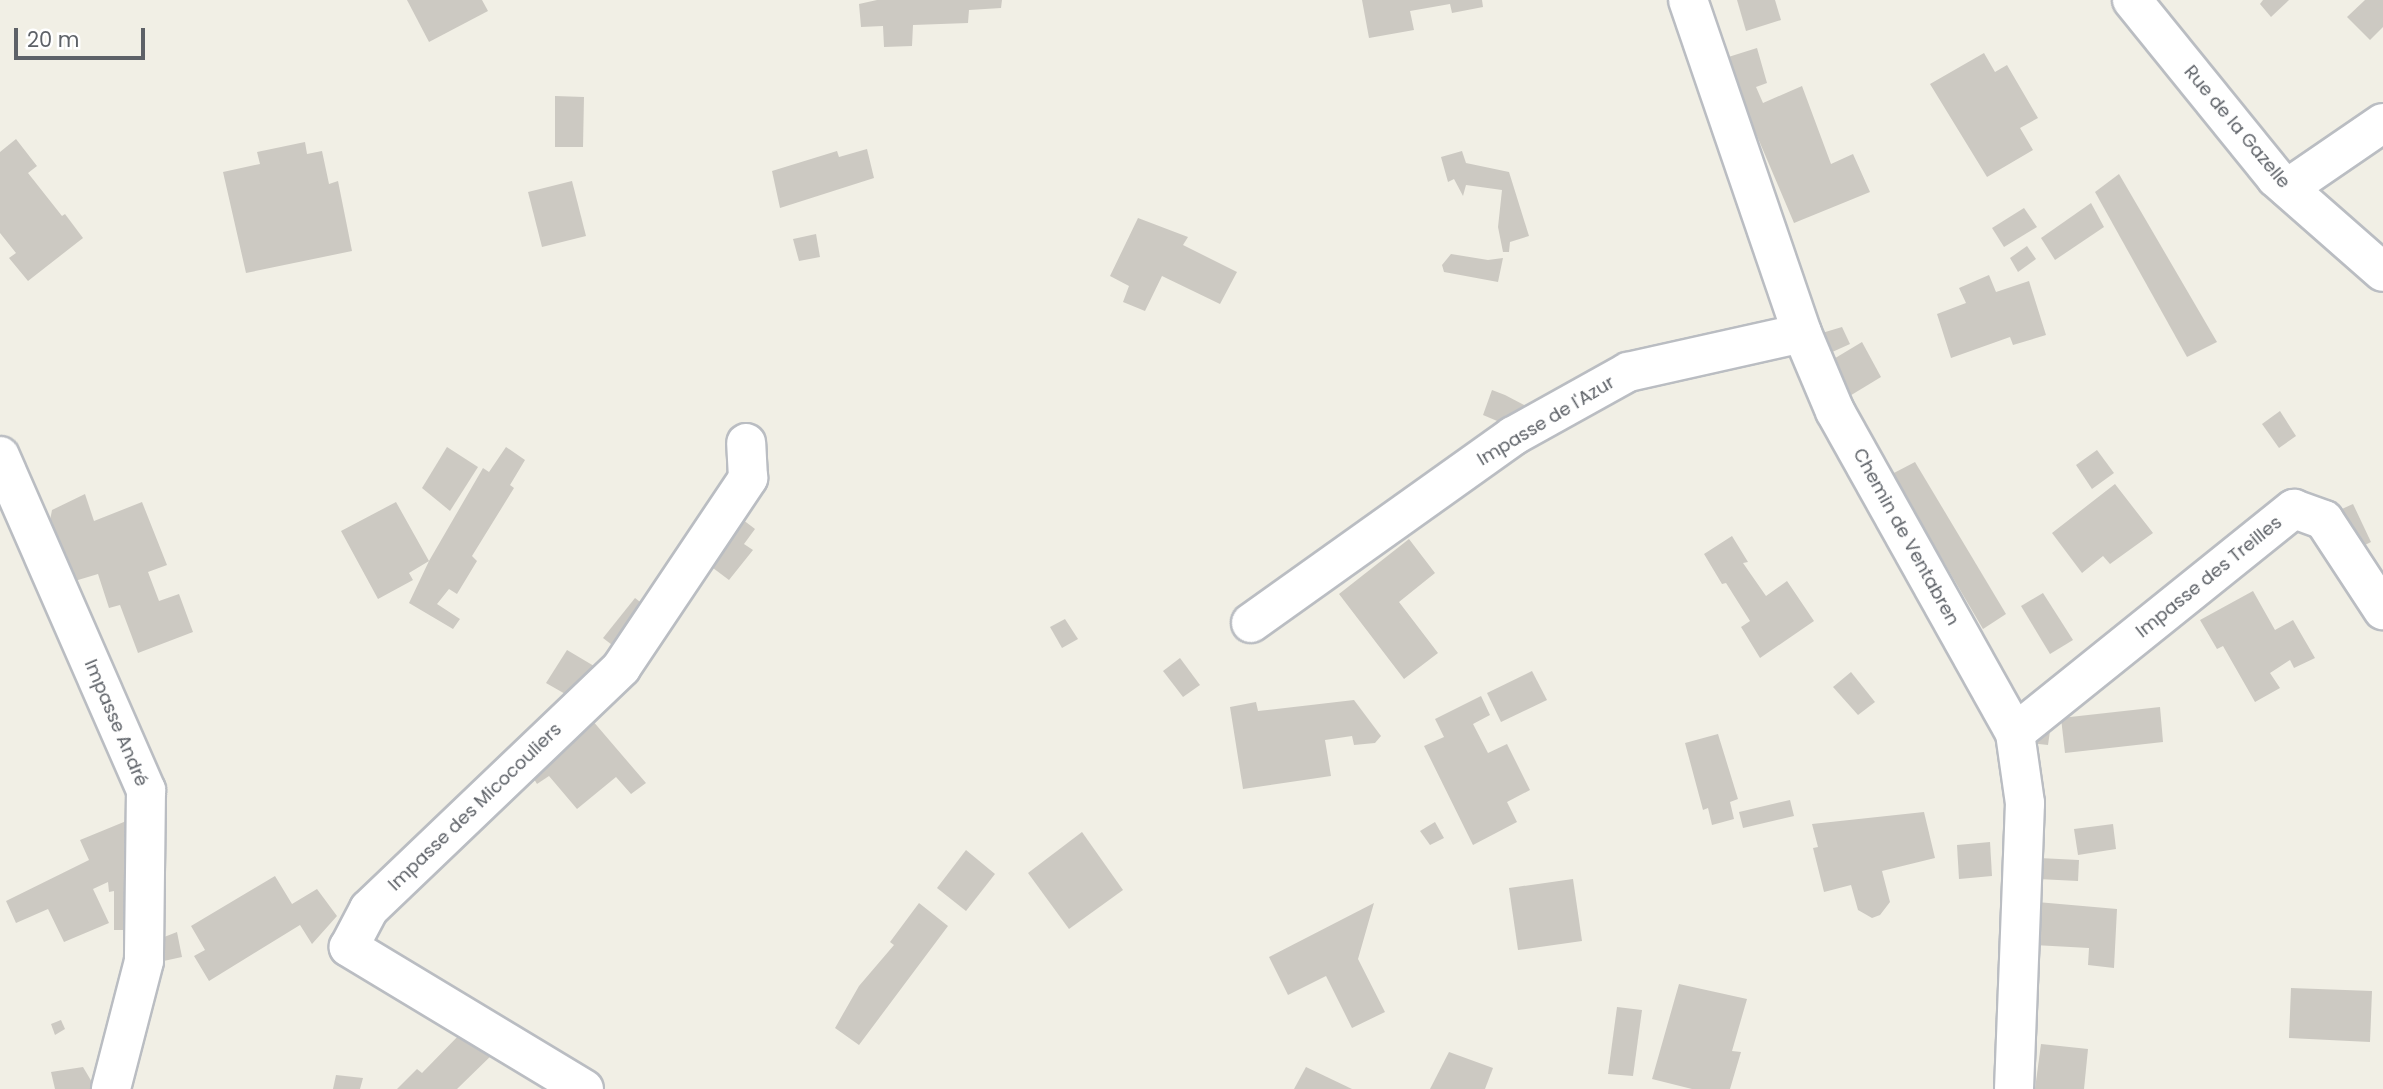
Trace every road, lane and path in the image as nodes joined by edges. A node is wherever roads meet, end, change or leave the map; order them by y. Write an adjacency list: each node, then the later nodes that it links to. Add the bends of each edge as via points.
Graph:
1 (1688, 0): 6 (street, Chemin de Ventabren)
2 (2132, 0): 4 (street, Rue de la Gazelle)
3 (2383, 123): 4 (street)
4 (2288, 188): 5 (street, Rue de la Gazelle)
5 (2383, 272)
6 (1802, 333): 10 (street, Impasse de l'Azur, via 1629,372 1513,436); 11 (street, Chemin de Ventabren, via 1835,411)
7 (746, 443): 13 (street, Impasse des Micocouliers, via 748,478 621,668 369,909 349,947)
8 (0, 456): 12 (street, Impasse André, via 146,790 144,961)
9 (2383, 610): 11 (street, Impasse des Treilles, via 2325,520 2294,509)
10 (1251, 623)
11 (2015, 733): 14 (street, Chemin de Ventabren, via 2025,803)
12 (111, 1089)
13 (584, 1089)
14 (2014, 1089)

